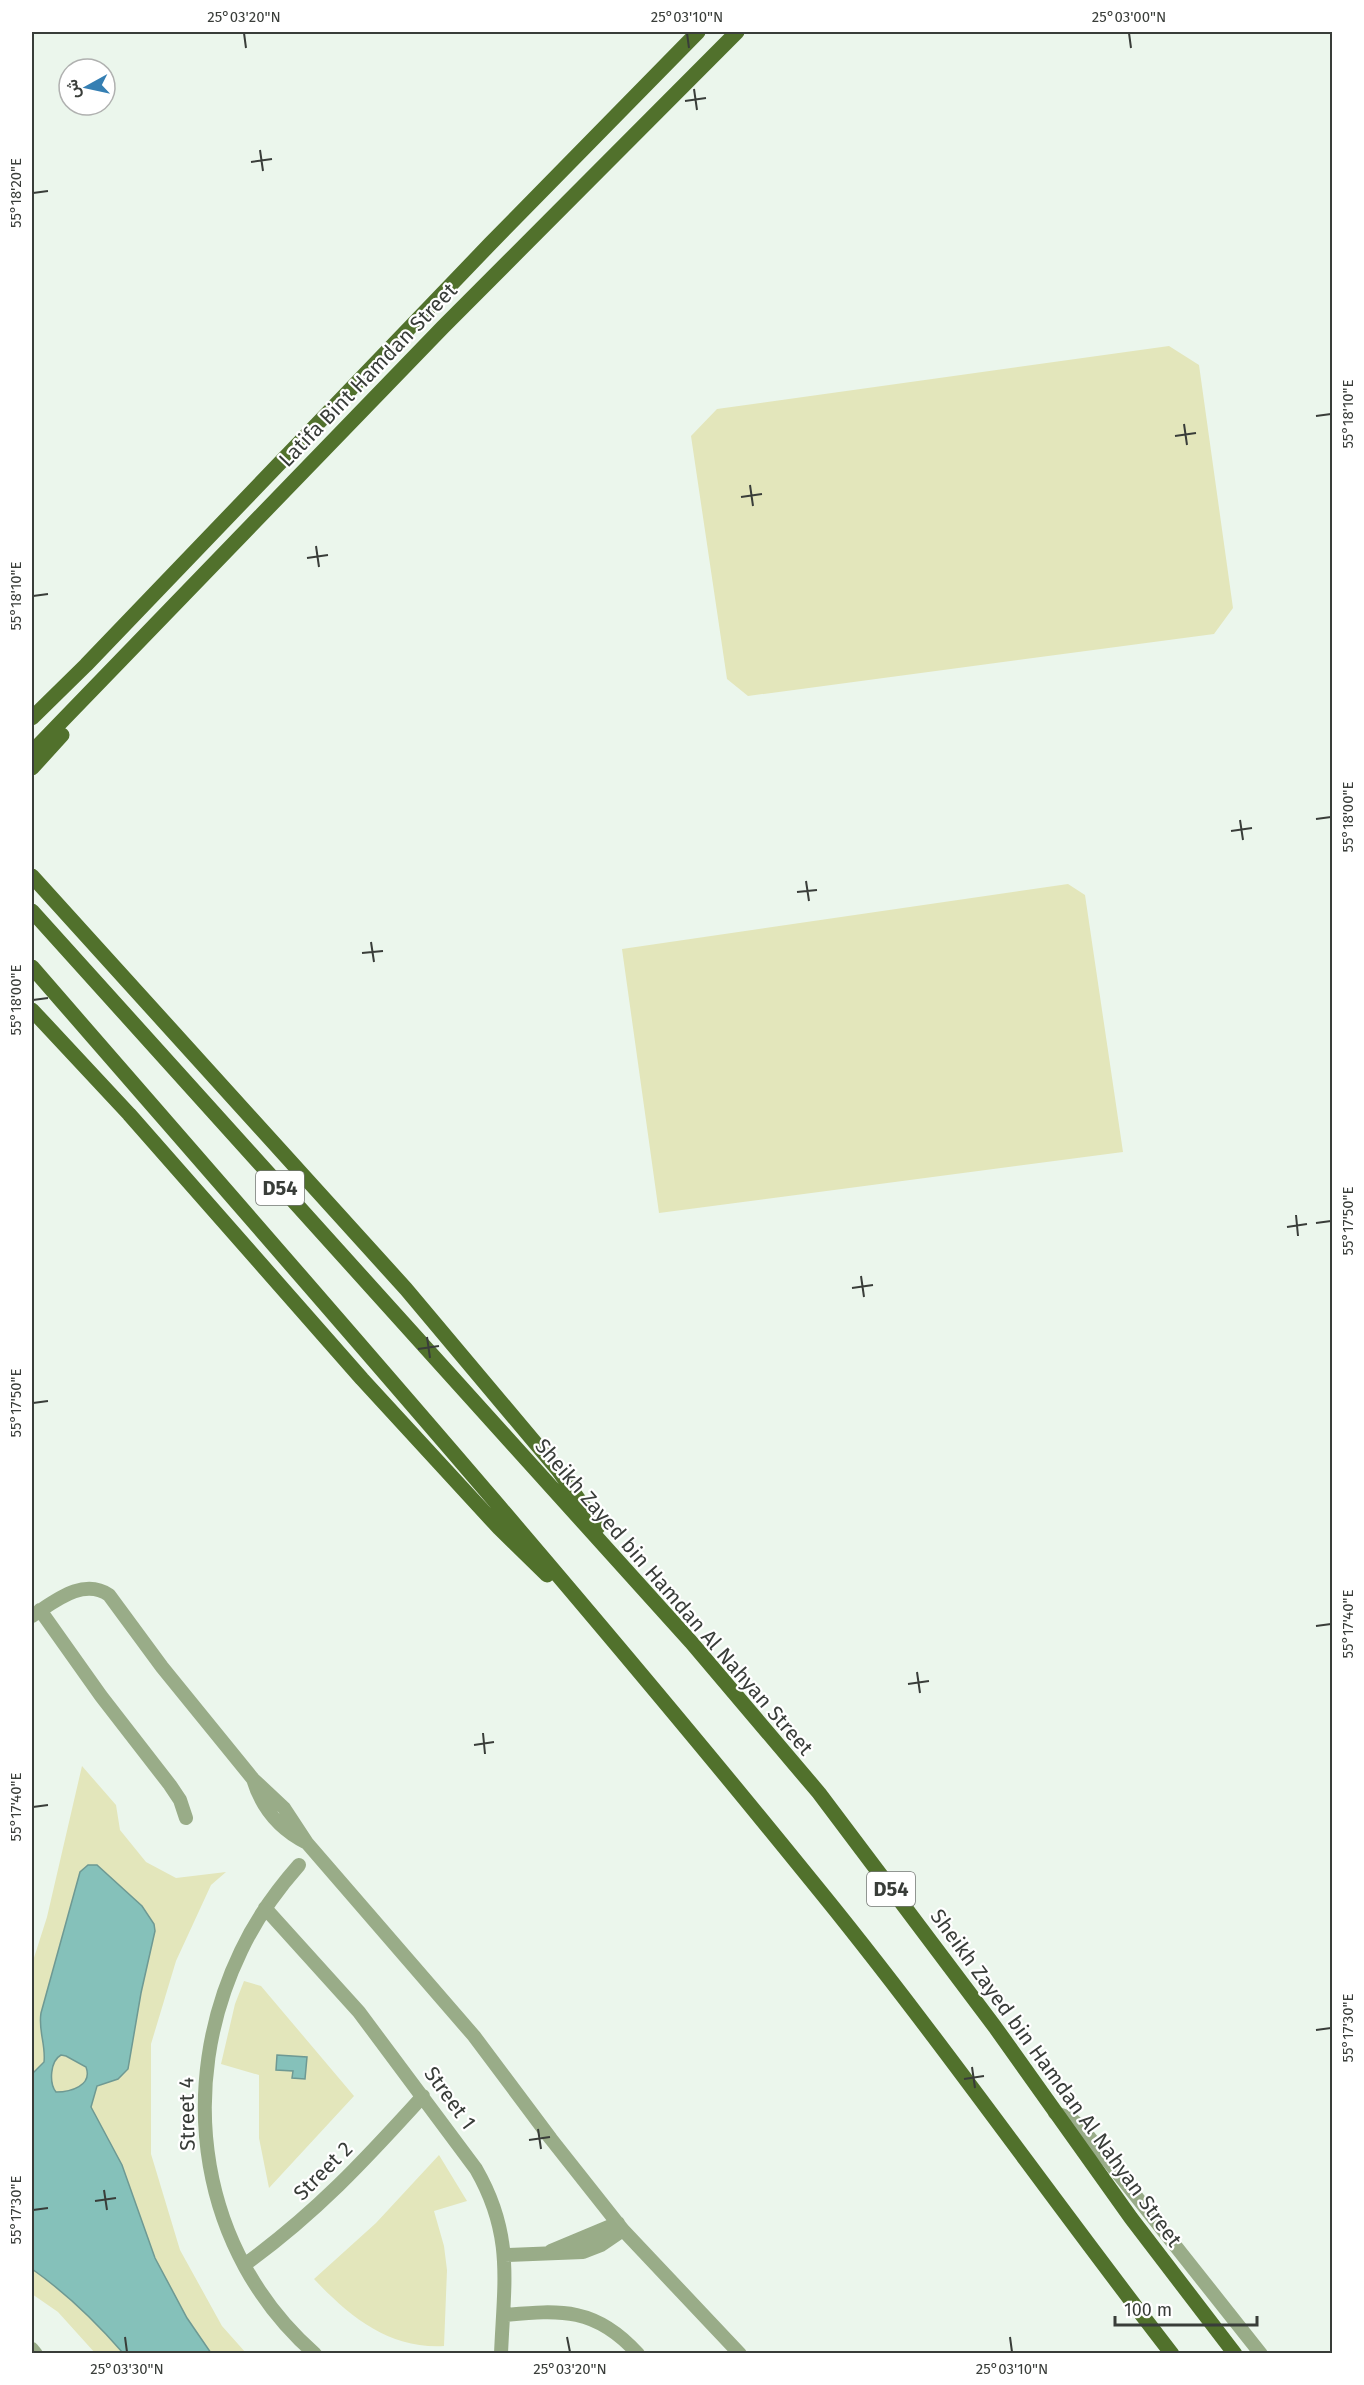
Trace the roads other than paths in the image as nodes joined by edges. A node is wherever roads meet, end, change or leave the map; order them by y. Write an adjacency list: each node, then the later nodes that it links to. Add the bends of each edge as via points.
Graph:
1 (698, 32): 3 (main road, Latifa Bint Hamdan Street)
2 (737, 32): 4 (main road, Latifa Bint Hamdan Street)
3 (86, 665): 5 (main road); 6 (main road, Latifa Bint Hamdan Street)
4 (103, 678): 7 (main road, Latifa Bint Hamdan Street); 8 (main road, via 73,722)
5 (32, 708)
6 (32, 718)
7 (32, 752)
8 (32, 768)
9 (32, 866): 11 (main road)
10 (32, 876): 11 (main road)
11 (57, 903): 15 (main road, via 406,1289 558,1470)
12 (32, 911): 15 (main road, Sheikh Zayed bin Hamdan Al Nahyan Street / D54)
13 (32, 967): 16 (main road, D54)
14 (32, 1010): 16 (main road, via 499,1528 548,1576)
15 (625, 1568): 22 (main road, Sheikh Zayed bin Hamdan Al Nahyan Street / D54, via 819,1793)
16 (575, 1596): 34 (main road, D54, via 815,1884)
17 (36, 1613): 18 (street, via 170,1785); 23 (street, via 80,1589 99,1589 109,1595 253,1779 272,1818 292,1836 307,1843 474,2036)
18 (186, 1818)
19 (299, 1864): 20 (street, Street 4)
20 (265, 1908): 21 (street, Street 1, via 360,2012); 26 (street, Street 4, via 231,1972 216,2018 206,2069 204,2117 209,2169 219,2209)
21 (423, 2096): 25 (street, Street 1, via 487,2188); 26 (street, Street 2, via 325,2200)
22 (1055, 2113): 35 (main road, Sheikh Zayed bin Hamdan Al Nahyan Street / D54); 36 (street, via 1082,2128)
23 (615, 2227): 24 (street); 24 (street, via 601,2245); 33 (street)
24 (568, 2249): 25 (street)
25 (505, 2255): 27 (street, Street 1)
26 (244, 2265): 30 (street, Street 4, via 280,2320)
27 (504, 2315): 31 (street, Street 1); 32 (street, via 554,2311 584,2315 611,2328)
28 (32, 2349): 29 (street)
29 (36, 2354)
30 (315, 2354)
31 (501, 2354)
32 (638, 2354)
33 (740, 2354)
34 (1172, 2354)
35 (1234, 2354)
36 (1261, 2354)

